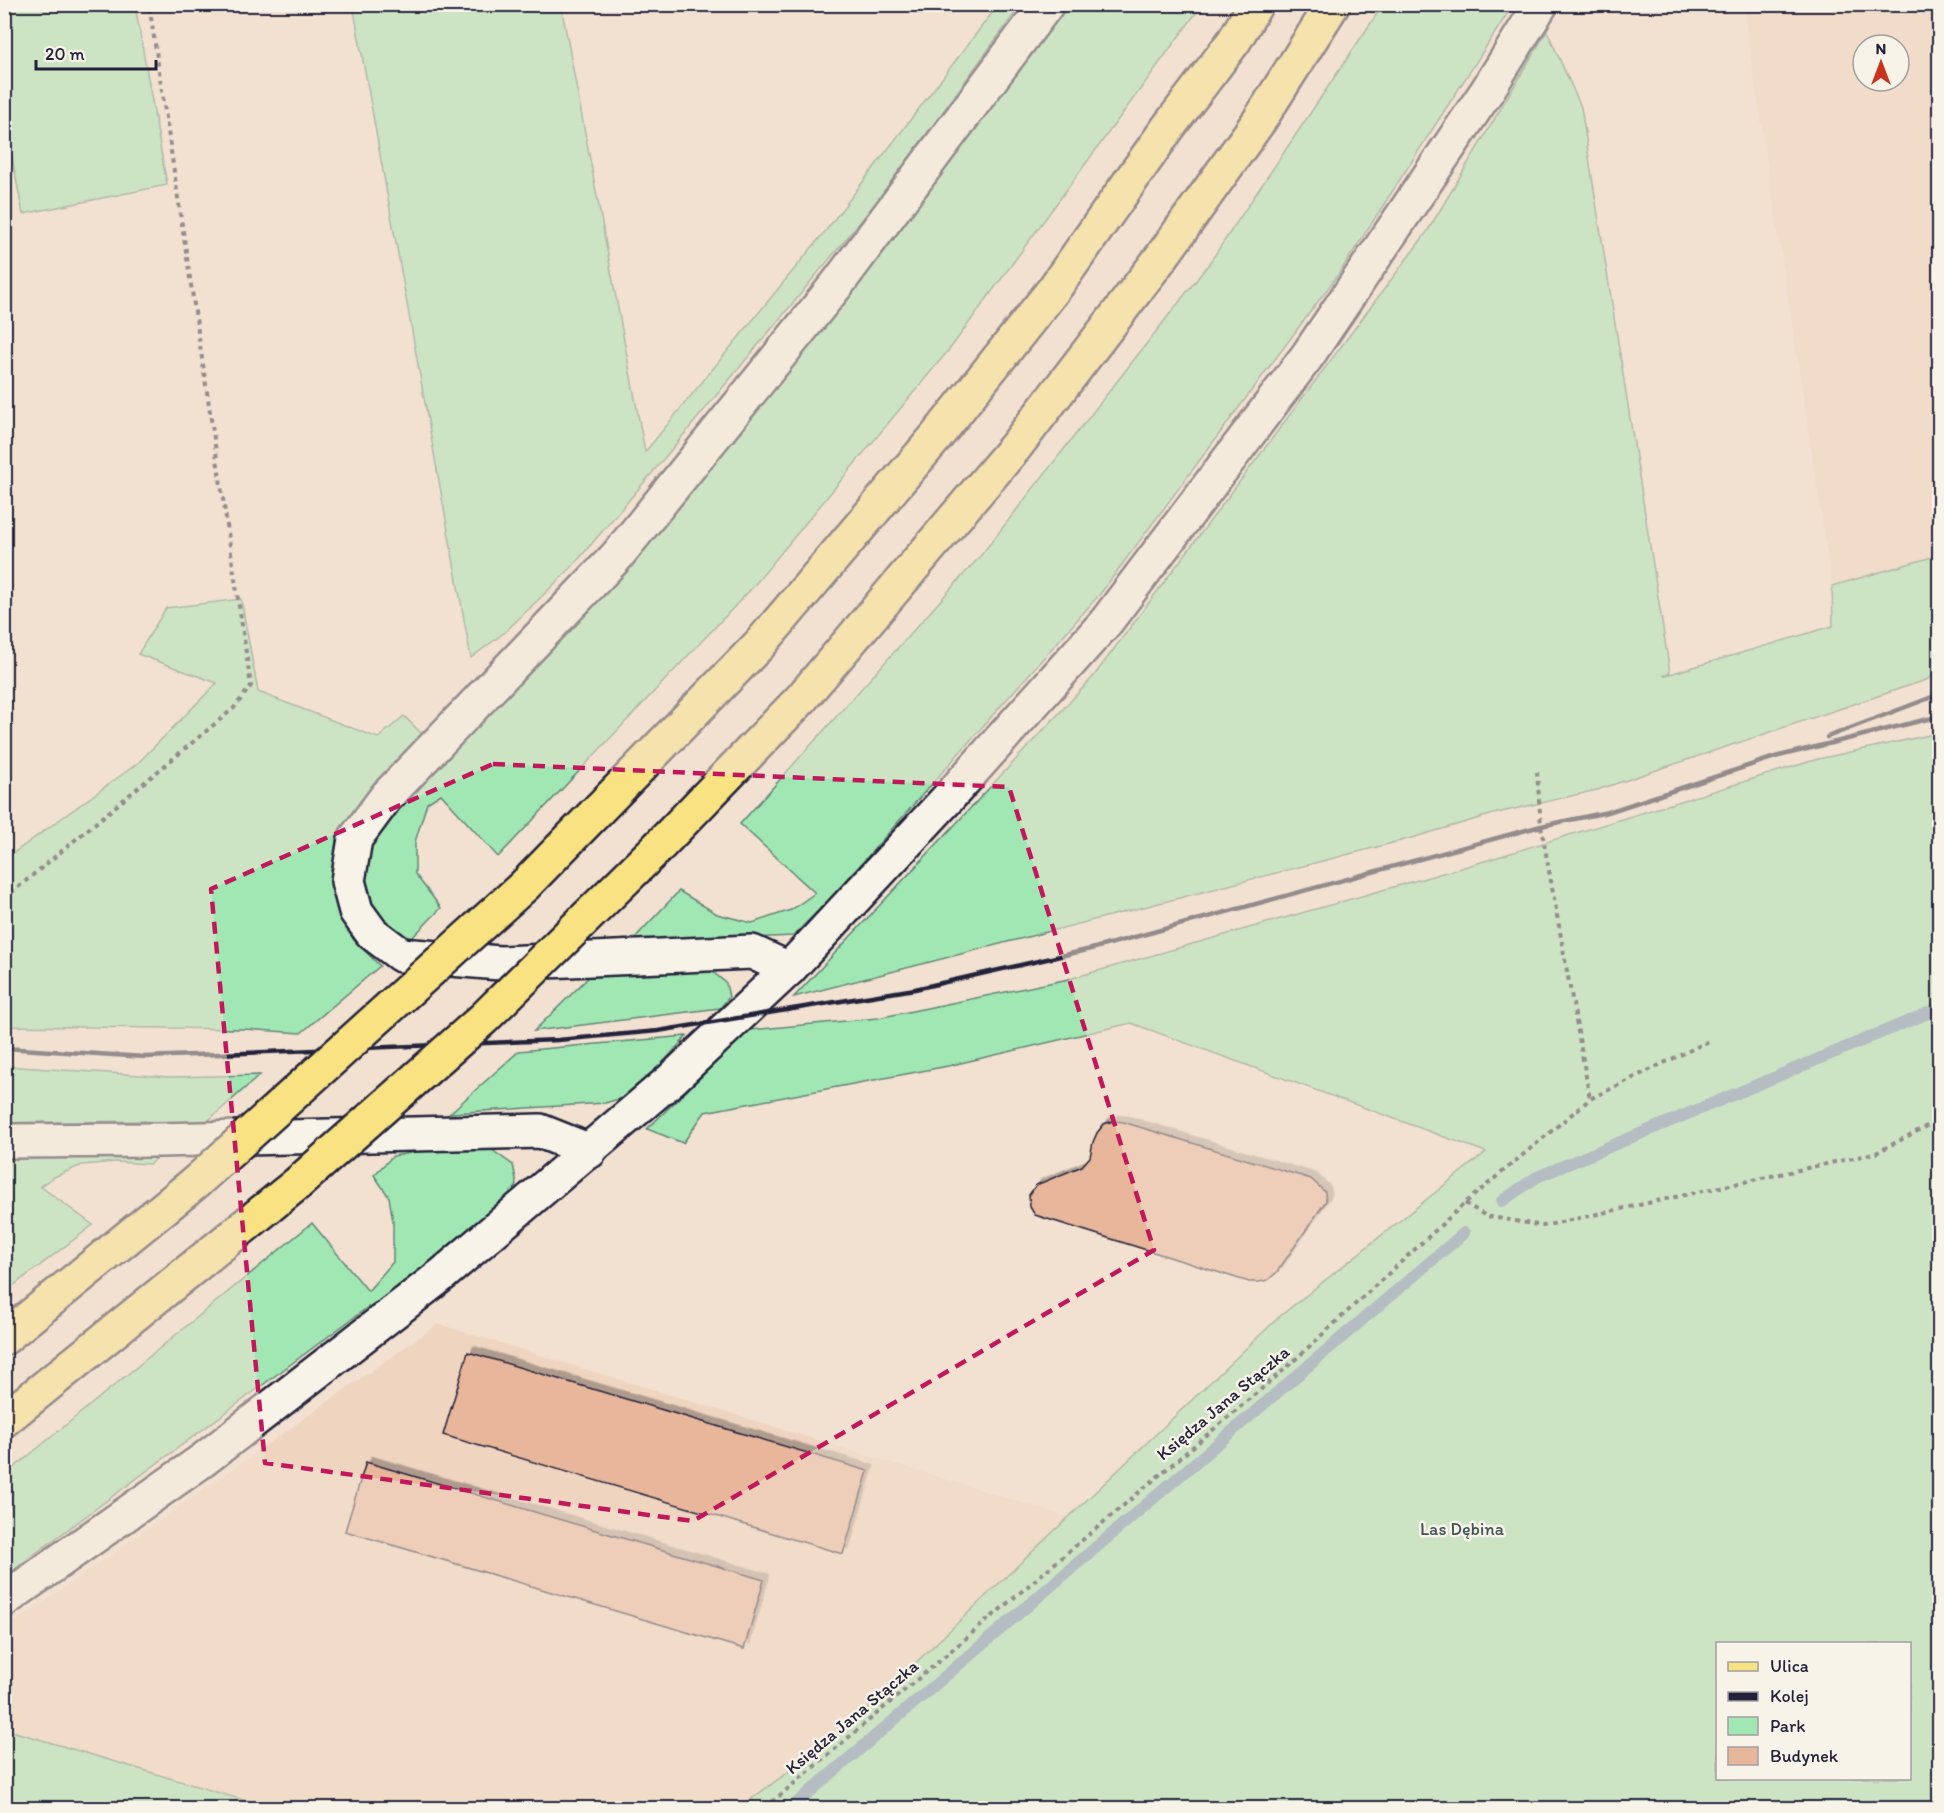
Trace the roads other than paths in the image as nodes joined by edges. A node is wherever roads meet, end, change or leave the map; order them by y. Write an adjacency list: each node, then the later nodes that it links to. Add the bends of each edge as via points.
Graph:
1 (1047, 4): 5 (street, via 838,283 616,557 386,797 355,839 348,881 356,911 372,933 401,955 500,963 752,952)
2 (1256, 4): 8 (main road, bridge, via 1234,41 1054,289 936,437 760,644 525,885 196,1182)
3 (1333, 4): 9 (main road, bridge, via 1259,121 1016,446 800,700 483,1019 298,1183)
4 (1541, 4): 5 (street, via 1487,91 1308,355 1106,622)
5 (789, 969): 7 (street)
6 (4, 1141): 7 (street, via 540,1131)
7 (590, 1151): 10 (street, via 443,1275 203,1460)
8 (4, 1338)
9 (4, 1420)
10 (4, 1600)

